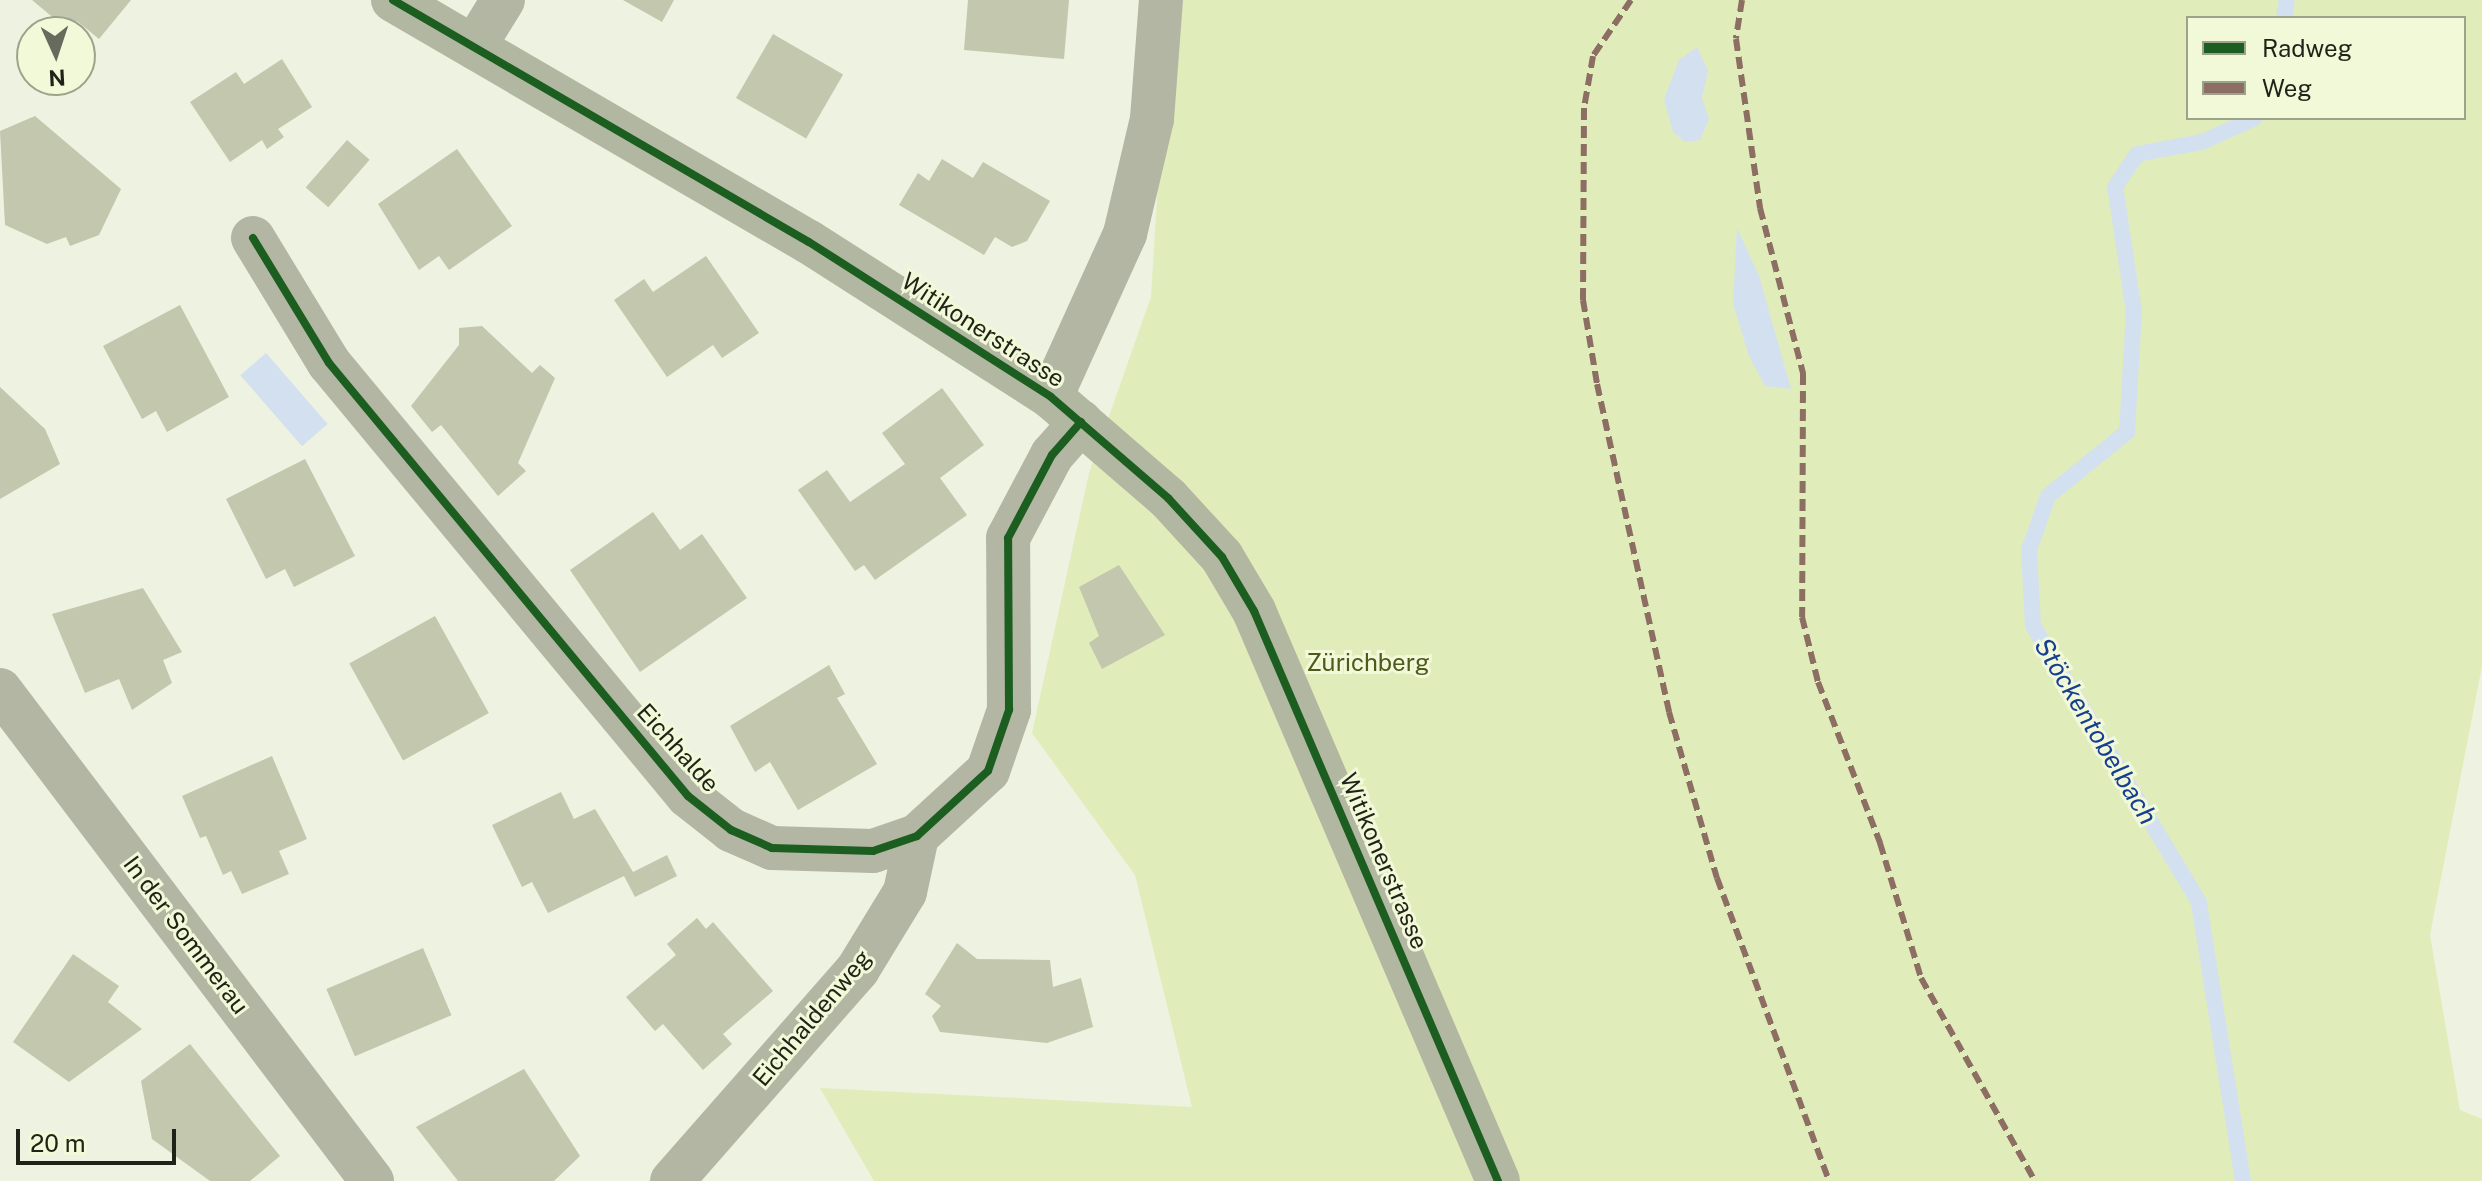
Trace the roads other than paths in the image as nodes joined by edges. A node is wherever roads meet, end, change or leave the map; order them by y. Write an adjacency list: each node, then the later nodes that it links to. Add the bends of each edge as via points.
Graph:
1 (393, 0): 4 (main road, Witikonerstrasse)
2 (503, 0): 4 (street)
3 (1161, 0): 6 (street, Eichhalde, via 1152,119 1125,234)
4 (474, 47): 6 (main road, Witikonerstrasse, via 809,242)
5 (253, 238): 8 (street, Eichhalde, via 329,363 688,796 731,830 772,848 873,851)
6 (1066, 409): 8 (street, Eichhalde, via 1052,455 1008,538 1011,664 1002,742 960,803); 11 (main road, Witikonerstrasse, via 1213,547 1254,611)
7 (0, 690): 9 (street, In der Sommerau)
8 (917, 836): 10 (street, Eichhaldenweg, via 905,892 858,969)
9 (372, 1181)
10 (672, 1181)
11 (1498, 1181)

